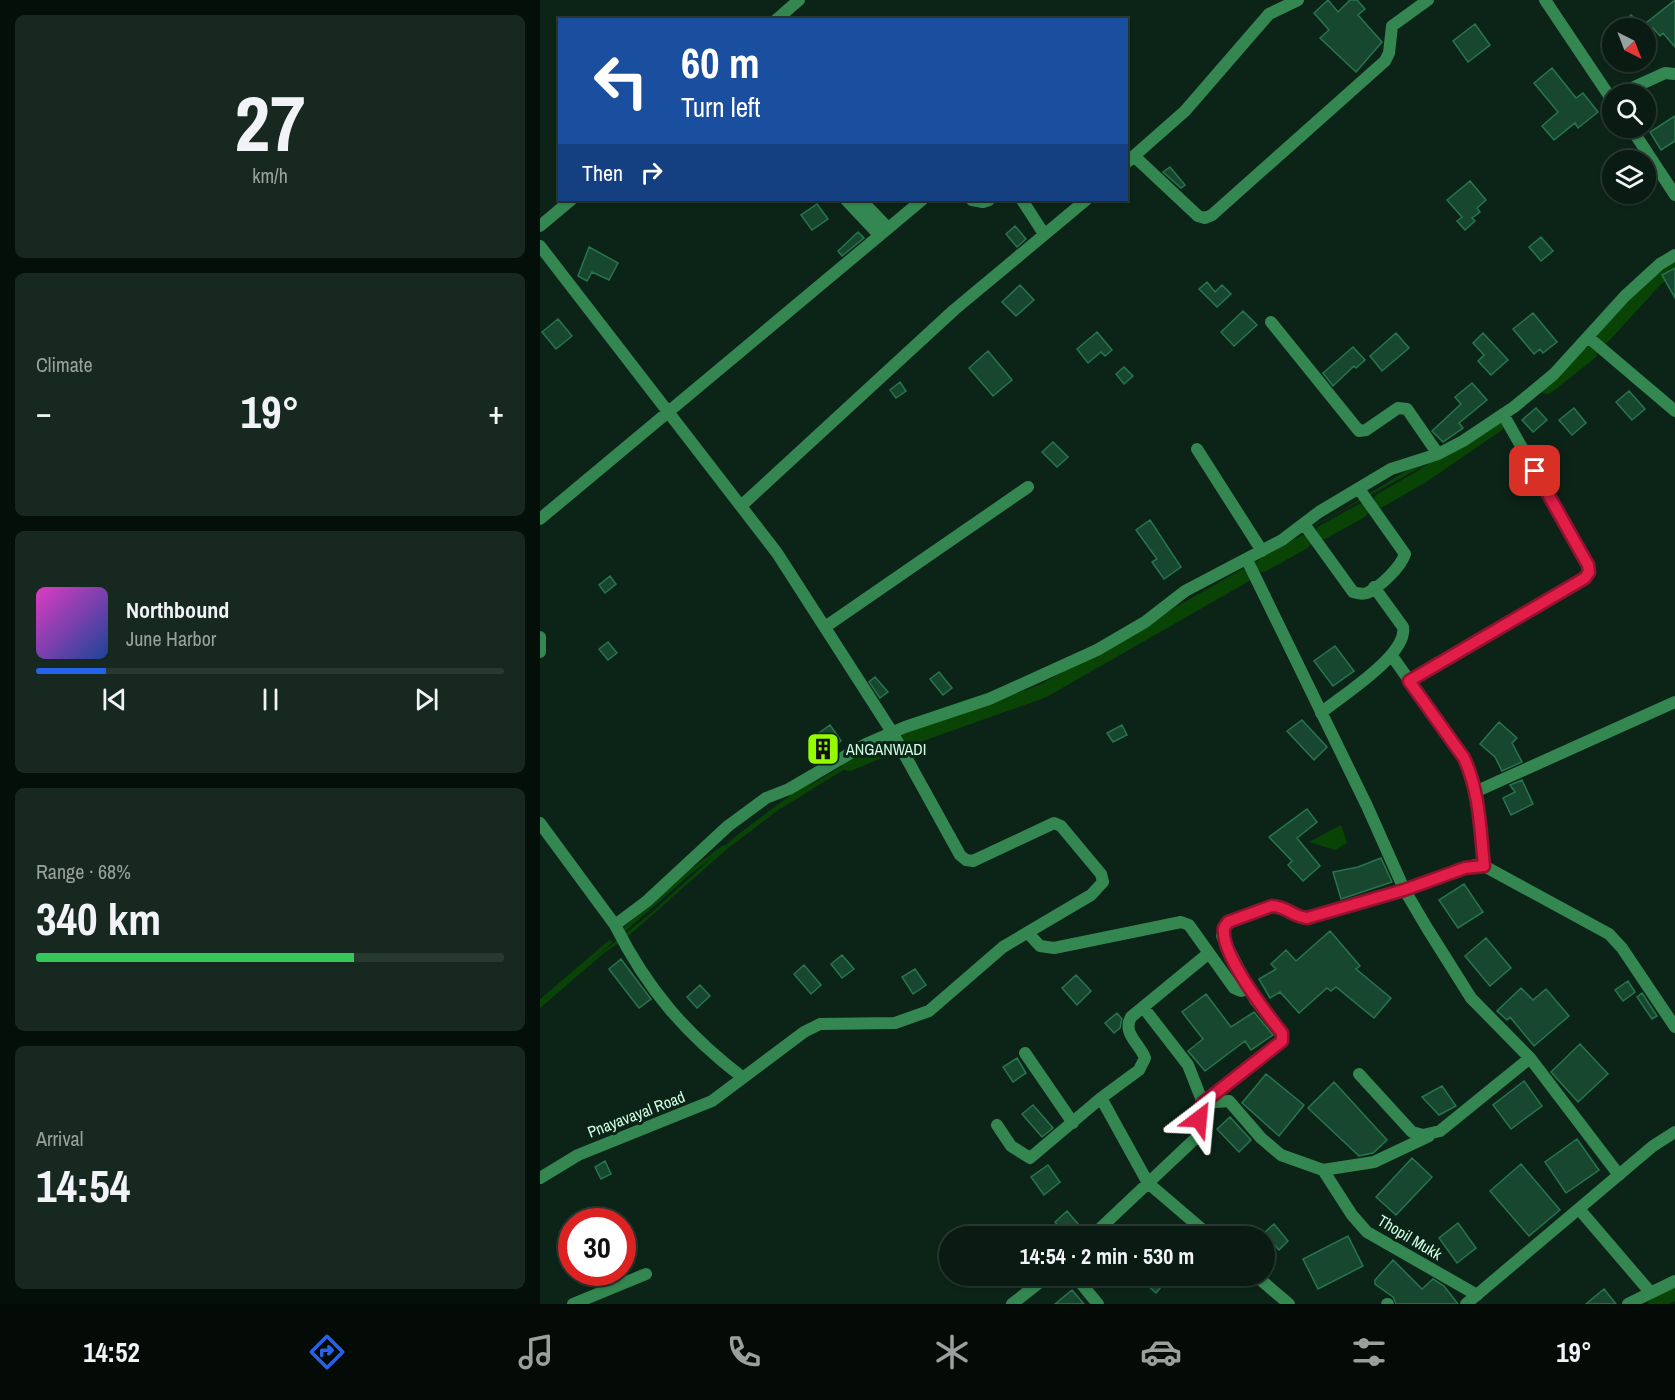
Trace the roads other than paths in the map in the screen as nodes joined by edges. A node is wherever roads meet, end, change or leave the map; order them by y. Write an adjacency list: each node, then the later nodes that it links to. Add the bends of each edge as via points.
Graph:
1 (799, 0): 5 (street)
2 (1298, 0): 10 (street, via 1269,14 1185,111)
3 (1428, 0): 10 (street, via 1392,26 1385,61 1212,215 1198,216)
4 (1545, 0): 7 (street)
5 (778, 18)
6 (1675, 74): 8 (street, via 1665,73)
7 (1604, 84)
8 (1643, 84)
9 (1638, 138): 11 (street)
10 (1130, 159)
11 (1675, 195)
12 (570, 201): 18 (street)
13 (847, 201): 19 (street)
14 (862, 201): 19 (street)
15 (921, 201): 19 (street)
16 (1023, 201): 20 (street)
17 (1085, 201): 20 (street)
18 (540, 226)
19 (884, 232): 25 (street)
20 (1044, 234): 32 (street, via 954,310)
21 (540, 246): 25 (street)
22 (1675, 255): 24 (street, via 1660,264)
23 (1271, 322): 29 (street, via 1359,431 1398,408 1407,409)
24 (1588, 337): 26 (street); 27 (street, via 1554,374)
25 (668, 411): 32 (street); 33 (street)
26 (1675, 411)
27 (1503, 414): 29 (street); 42 (street, via 1589,572 1577,584)
28 (1197, 449): 35 (street)
29 (1438, 454): 31 (street, via 1391,470)
30 (1028, 487): 38 (street)
31 (1359, 489): 34 (street); 37 (street, via 1405,554 1403,561)
32 (741, 506): 38 (street)
33 (540, 519)
34 (1304, 524): 35 (street); 37 (street, via 1353,592 1360,594)
35 (1262, 551): 36 (street)
36 (1246, 560): 44 (street); 45 (street, via 1185,591 1145,622 1096,650 989,699)
37 (1374, 587): 41 (street, via 1403,627 1401,643)
38 (825, 627): 45 (street)
39 (540, 637): 40 (street)
40 (540, 652)
41 (1392, 656): 42 (street); 44 (street)
42 (1409, 681): 46 (street, via 1464,758)
43 (1675, 702): 46 (street)
44 (1321, 713): 49 (street)
45 (892, 732): 50 (street, via 766,798 728,826 647,901); 51 (street, Pnayavayal Road, via 966,860 973,861 1054,823 1061,826 1101,874 1103,882 1098,890)
46 (1476, 791): 48 (street)
47 (540, 823): 50 (street)
48 (1484, 866): 49 (street, via 1465,868); 55 (street, via 1609,933)
49 (1404, 890): 53 (street, via 1307,918 1272,906 1228,922 1224,943); 57 (street, via 1471,998)
50 (615, 925): 59 (street, via 663,1004)
51 (1028, 933): 52 (street, via 1040,946 1054,948 1181,922 1189,925); 59 (street, Pnayavayal Road, via 1003,947 929,1011 895,1023 820,1024)
52 (1209, 953): 53 (street, via 1234,988 1241,992 1250,990); 54 (street)
53 (1255, 1000): 61 (street, via 1282,1033 1282,1041)
54 (1143, 1007): 60 (street, via 1126,1024 1142,1051 1144,1064); 61 (street, via 1188,1065)
55 (1675, 1027)
56 (1025, 1053): 62 (street)
57 (1530, 1058): 65 (street); 67 (street)
58 (1359, 1074): 65 (street, via 1412,1132)
59 (742, 1077): 68 (street, Pnayavayal Road, via 712,1101 597,1146)
60 (1101, 1098): 62 (street); 69 (street)
61 (1203, 1103): 66 (street, via 1229,1101 1281,1155); 69 (street, via 1198,1111 1198,1135)
62 (1073, 1123): 63 (street, via 1030,1158 1011,1146)
63 (997, 1125)
64 (1675, 1132): 67 (street)
65 (1431, 1135): 66 (street, via 1374,1162)
66 (1323, 1170): 79 (street, Thopil Mukk, via 1367,1232)
67 (1619, 1174): 70 (street)
68 (540, 1178)
69 (1148, 1183): 71 (street); 72 (street)
70 (1579, 1209): 78 (street); 79 (street)
71 (1103, 1226)
72 (1198, 1226)
73 (646, 1275): 80 (street)
74 (1675, 1281): 78 (street)
75 (1035, 1286): 81 (street)
76 (1083, 1286): 82 (street)
77 (1268, 1286): 83 (street)
78 (1651, 1293): 85 (street)
79 (1477, 1295): 84 (street)
80 (573, 1304)
81 (1012, 1304)
82 (1098, 1304)
83 (1288, 1304)
84 (1467, 1304)
85 (1628, 1304)

